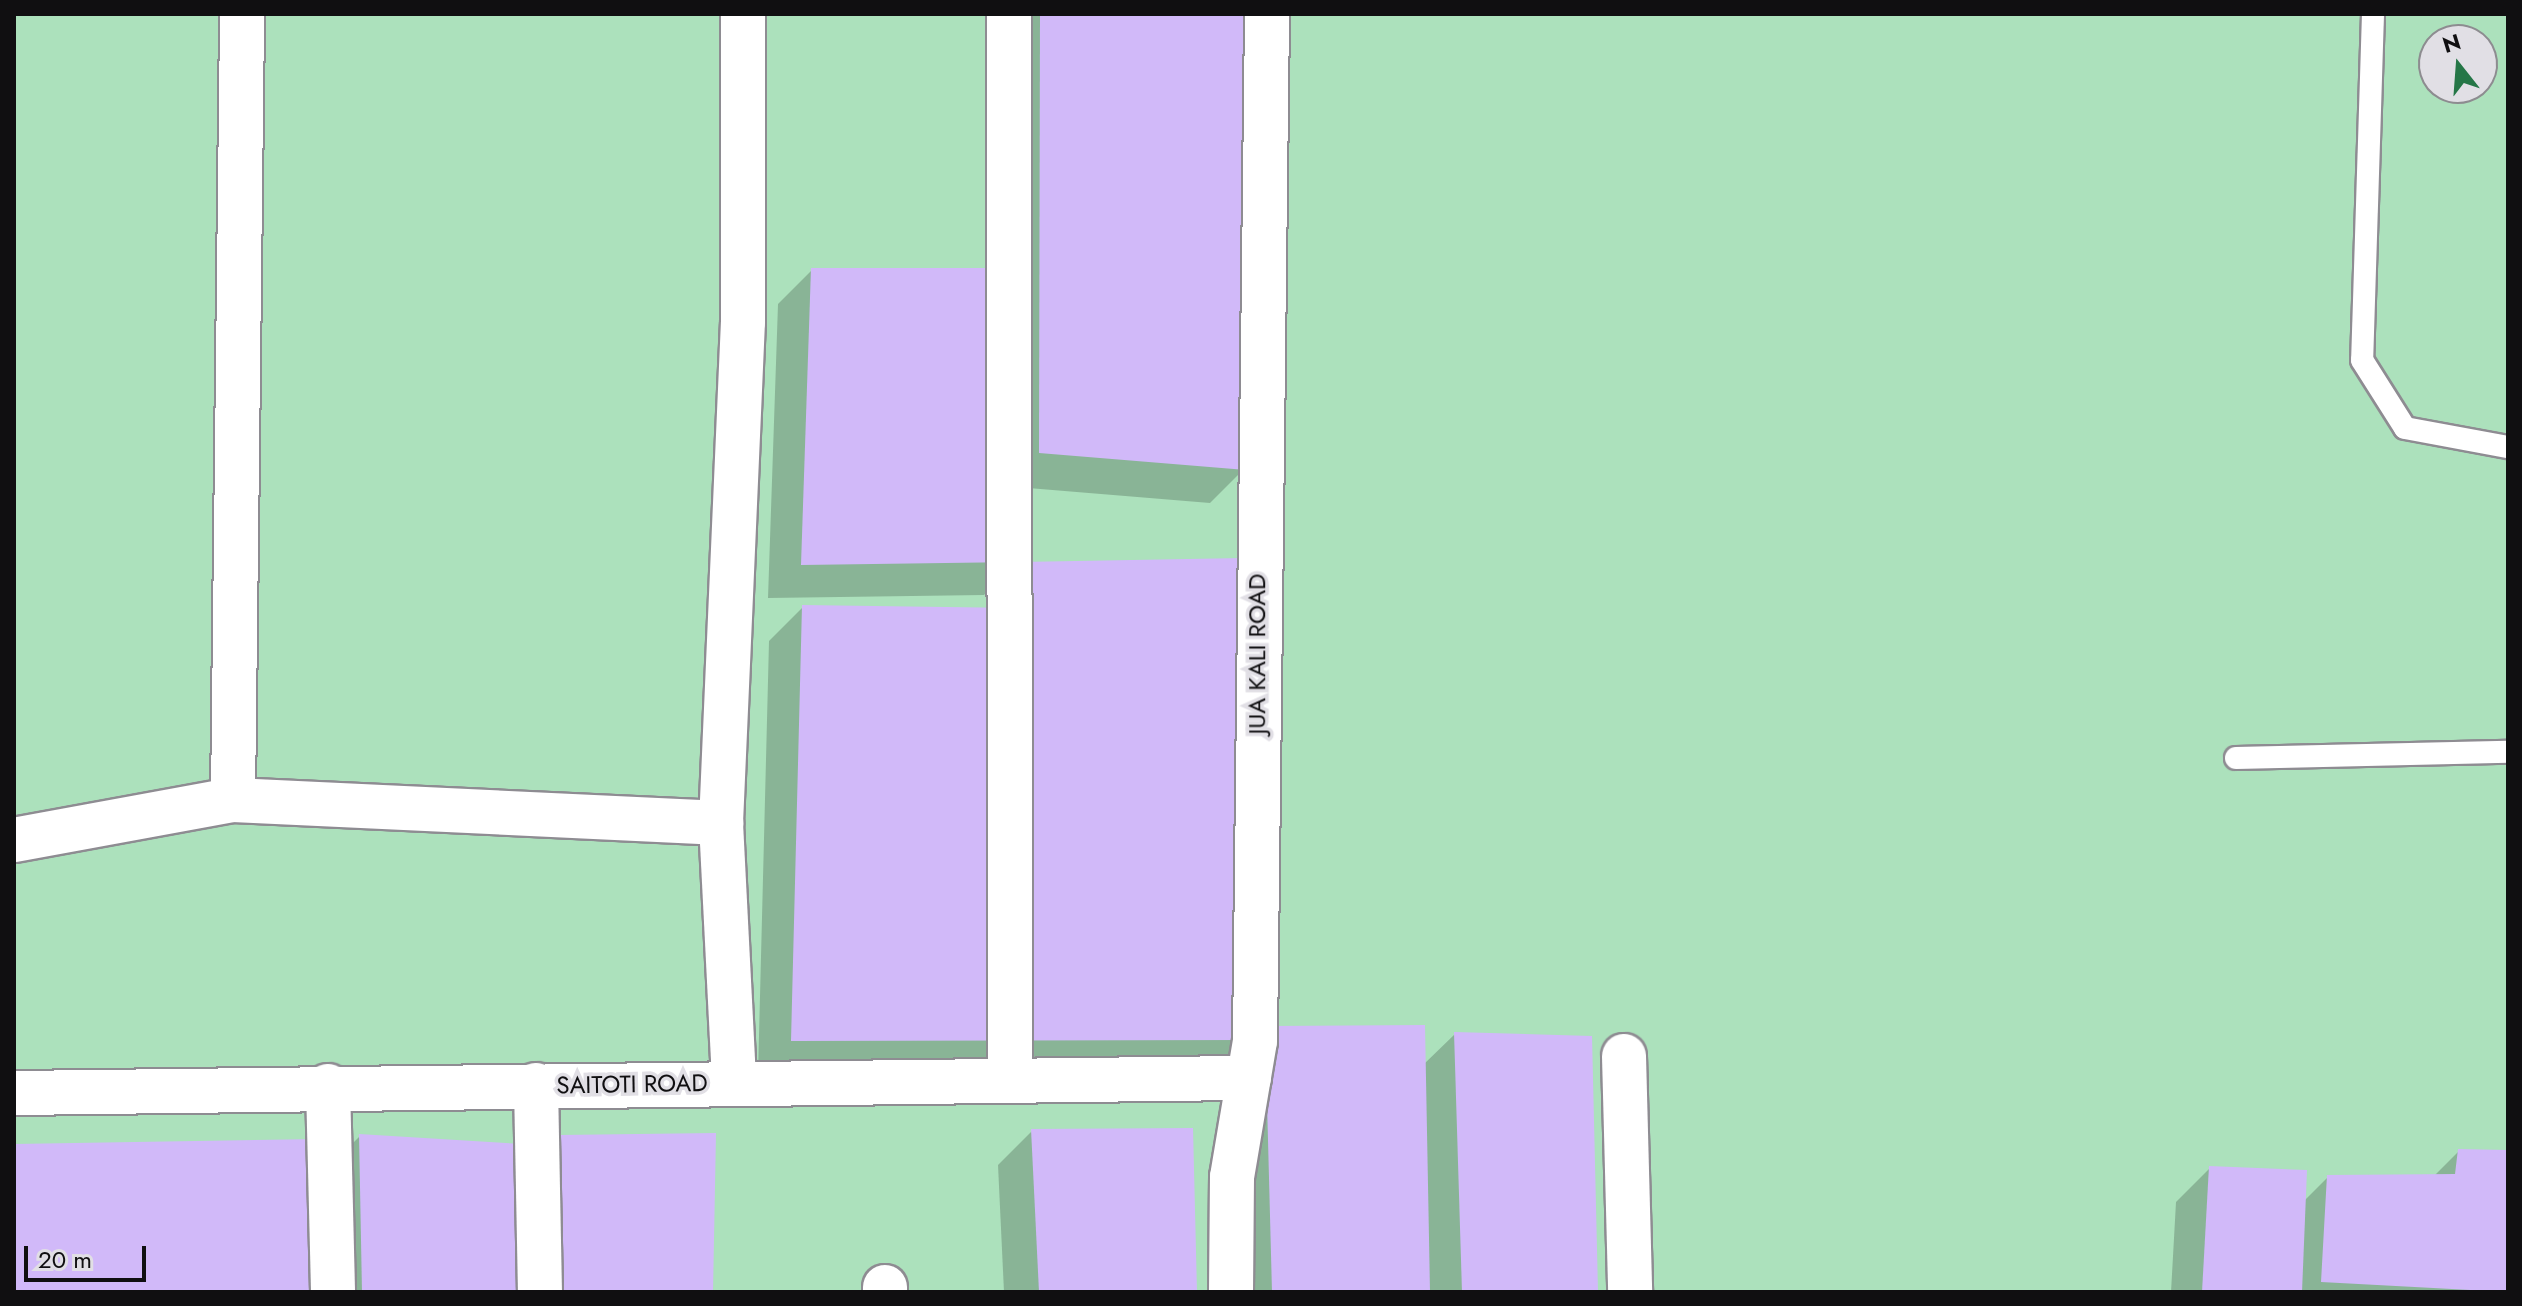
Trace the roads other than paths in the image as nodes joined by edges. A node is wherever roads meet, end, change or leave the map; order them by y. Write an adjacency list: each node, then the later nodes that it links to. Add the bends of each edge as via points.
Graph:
1 (242, 14): 9 (street)
2 (743, 14): 10 (street, via 743,322)
3 (1009, 14): 14 (street)
4 (1267, 14): 13 (street, JUA KALI ROAD)
5 (2373, 14): 6 (lane, via 2362,360 2405,428)
6 (2508, 447)
7 (2508, 752): 8 (lane)
8 (2236, 758)
9 (233, 800): 10 (street); 11 (street)
10 (721, 823): 15 (street)
11 (14, 840)
12 (1624, 1056): 22 (street)
13 (1249, 1078): 14 (street, SAITOTI ROAD); 21 (street, JUA KALI ROAD, via 1232,1177)
14 (1010, 1080): 15 (street, SAITOTI ROAD)
15 (734, 1082): 16 (street, SAITOTI ROAD)
16 (536, 1085): 17 (street, SAITOTI ROAD); 20 (street)
17 (328, 1086): 18 (street, SAITOTI ROAD); 19 (street)
18 (14, 1093)
19 (333, 1292)
20 (540, 1292)
21 (1231, 1292)
22 (1630, 1292)

